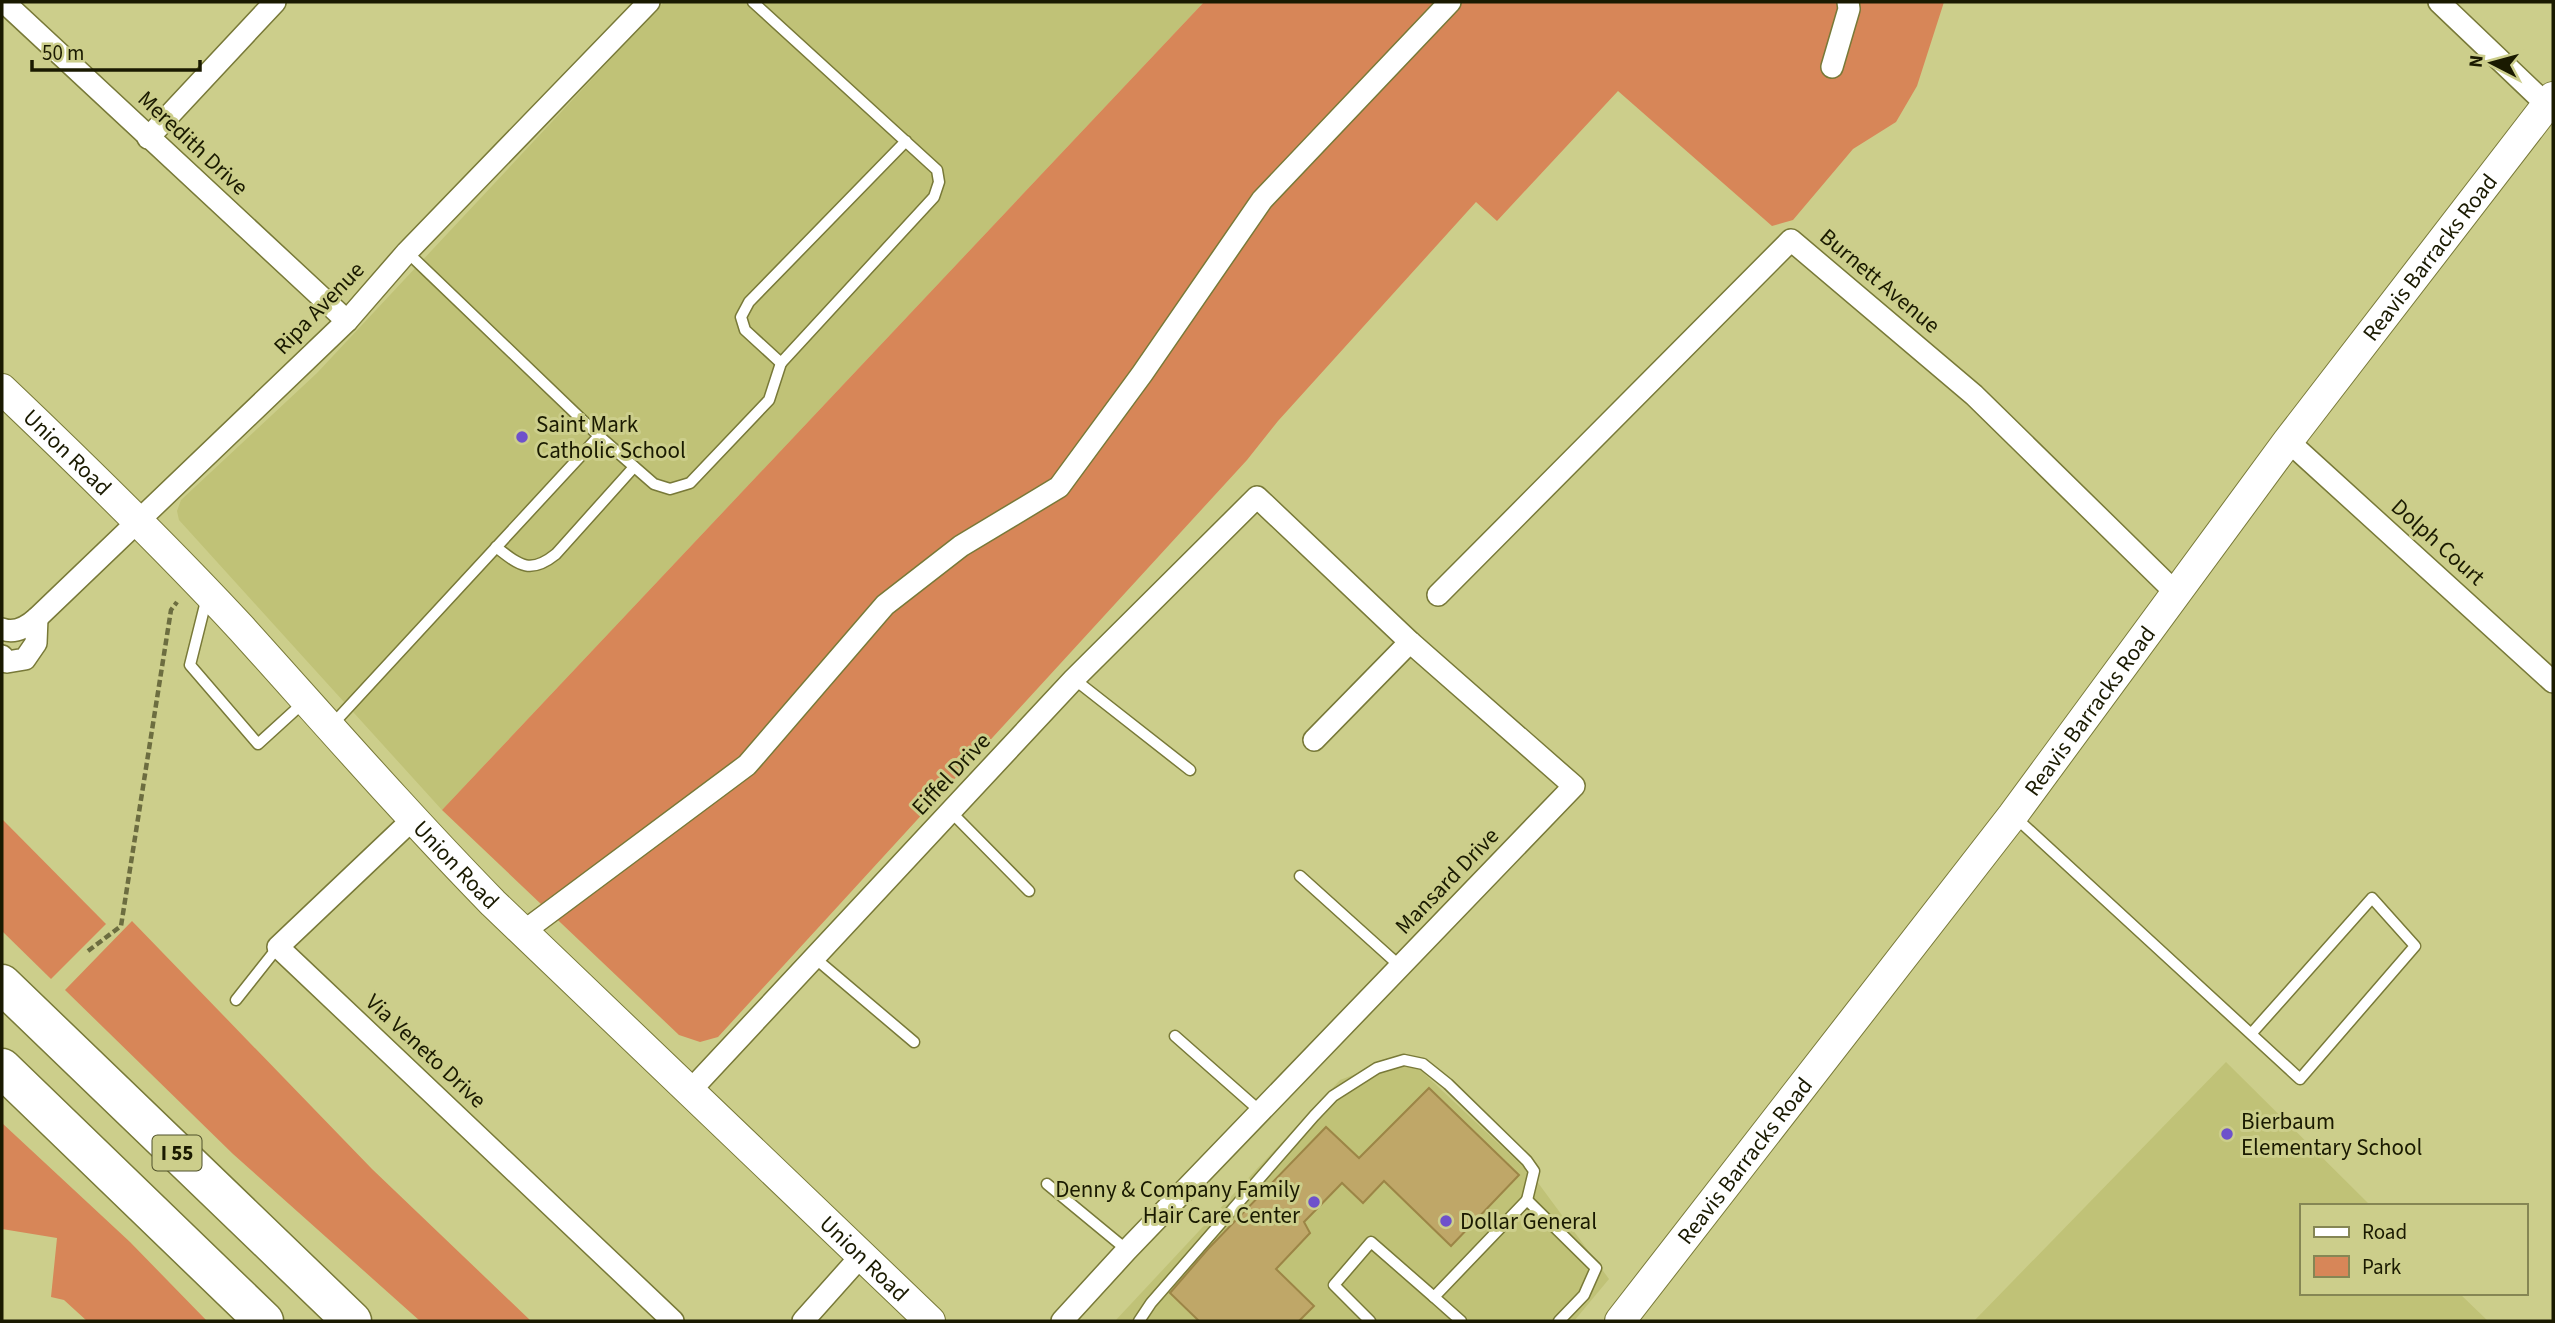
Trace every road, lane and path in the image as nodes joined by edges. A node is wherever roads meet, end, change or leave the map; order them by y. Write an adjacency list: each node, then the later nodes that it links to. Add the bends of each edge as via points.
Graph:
1 (4, 2): 10 (street, Meredith Drive)
2 (275, 2): 10 (street)
3 (649, 2): 12 (street, Ripa Avenue)
4 (753, 2): 11 (lane)
5 (1450, 2): 41 (street, via 1262,200 1059,487 961,546 885,605 747,765)
6 (1848, 2): 8 (street)
7 (2439, 2): 9 (street)
8 (1832, 67)
9 (2550, 101): 17 (main road, Reavis Barracks Road)
10 (148, 138): 13 (street, Meredith Drive)
11 (906, 141): 14 (lane, via 937,170 939,182 933,197); 14 (lane, via 749,302 741,317 745,330)
12 (407, 252): 13 (street, Ripa Avenue); 16 (lane)
13 (347, 321): 20 (street, Ripa Avenue)
14 (780, 363): 18 (lane, via 769,400 690,483 670,489 654,484)
15 (2, 389): 20 (main road, Union Road)
16 (599, 436): 18 (lane); 21 (lane)
17 (2288, 441): 22 (main road, Reavis Barracks Road); 31 (street, Dolph Court)
18 (634, 467): 21 (lane, via 543,565 516,563)
19 (1258, 497): 28 (street, Mansard Drive); 30 (street, Eiffel Drive)
20 (138, 521): 23 (main road, Union Road); 26 (street, Ripa Avenue)
21 (496, 547): 33 (lane)
22 (2175, 592): 24 (street, Burnett Avenue, via 1974,395 1791,240); 37 (main road, Reavis Barracks Road)
23 (208, 594): 32 (main road, Union Road); 32 (lane, via 190,665 258,744)
24 (1438, 595)
25 (177, 602): 43 (path, via 171,610 121,926)
26 (37, 618): 27 (street, Ripa Avenue); 29 (street, via 36,643 25,659 7,662)
27 (6, 631)
28 (1410, 642): 34 (street); 45 (street, Mansard Drive, via 1574,786)
29 (2, 656)
30 (1074, 679): 35 (lane); 36 (street, Eiffel Drive)
31 (2553, 682)
32 (305, 701): 33 (main road, Union Road)
33 (330, 728): 38 (main road, Union Road)
34 (1314, 740)
35 (1190, 770)
36 (951, 812): 40 (lane); 44 (street, Eiffel Drive)
37 (2013, 815): 48 (lane); 69 (main road, Reavis Barracks Road)
38 (413, 819): 41 (main road, Union Road); 42 (street)
39 (1300, 876): 45 (lane)
40 (1029, 891)
41 (523, 932): 52 (main road, Union Road)
42 (278, 947): 47 (lane); 61 (street, Via Veneto Drive)
43 (88, 951)
44 (816, 959): 50 (lane); 52 (street, Eiffel Drive)
45 (1401, 967): 53 (street, Mansard Drive)
46 (2, 985): 60 (highway, I 55)
47 (236, 1000)
48 (2251, 1034): 48 (lane, via 2301,1079 2415,946 2372,898)
49 (1175, 1036): 53 (lane)
50 (914, 1042)
51 (2, 1068): 59 (highway, I 55)
52 (689, 1092): 57 (main road, Union Road)
53 (1260, 1111): 56 (street, Mansard Drive)
54 (1047, 1184): 56 (lane)
55 (1528, 1200): 58 (lane); 65 (lane, via 1534,1171 1448,1084 1423,1064 1405,1060 1377,1068 1333,1096 1314,1116); 68 (lane, via 1596,1268 1584,1295)
56 (1127, 1250): 64 (street, Mansard Drive)
57 (861, 1256): 62 (street); 63 (main road, Union Road)
58 (1434, 1297): 66 (lane, via 1371,1242 1334,1285); 67 (lane)
59 (264, 1321)
60 (352, 1321)
61 (673, 1321)
62 (803, 1321)
63 (930, 1321)
64 (1062, 1321)
65 (1139, 1321)
66 (1370, 1321)
67 (1461, 1321)
68 (1559, 1321)
69 (1620, 1321)

